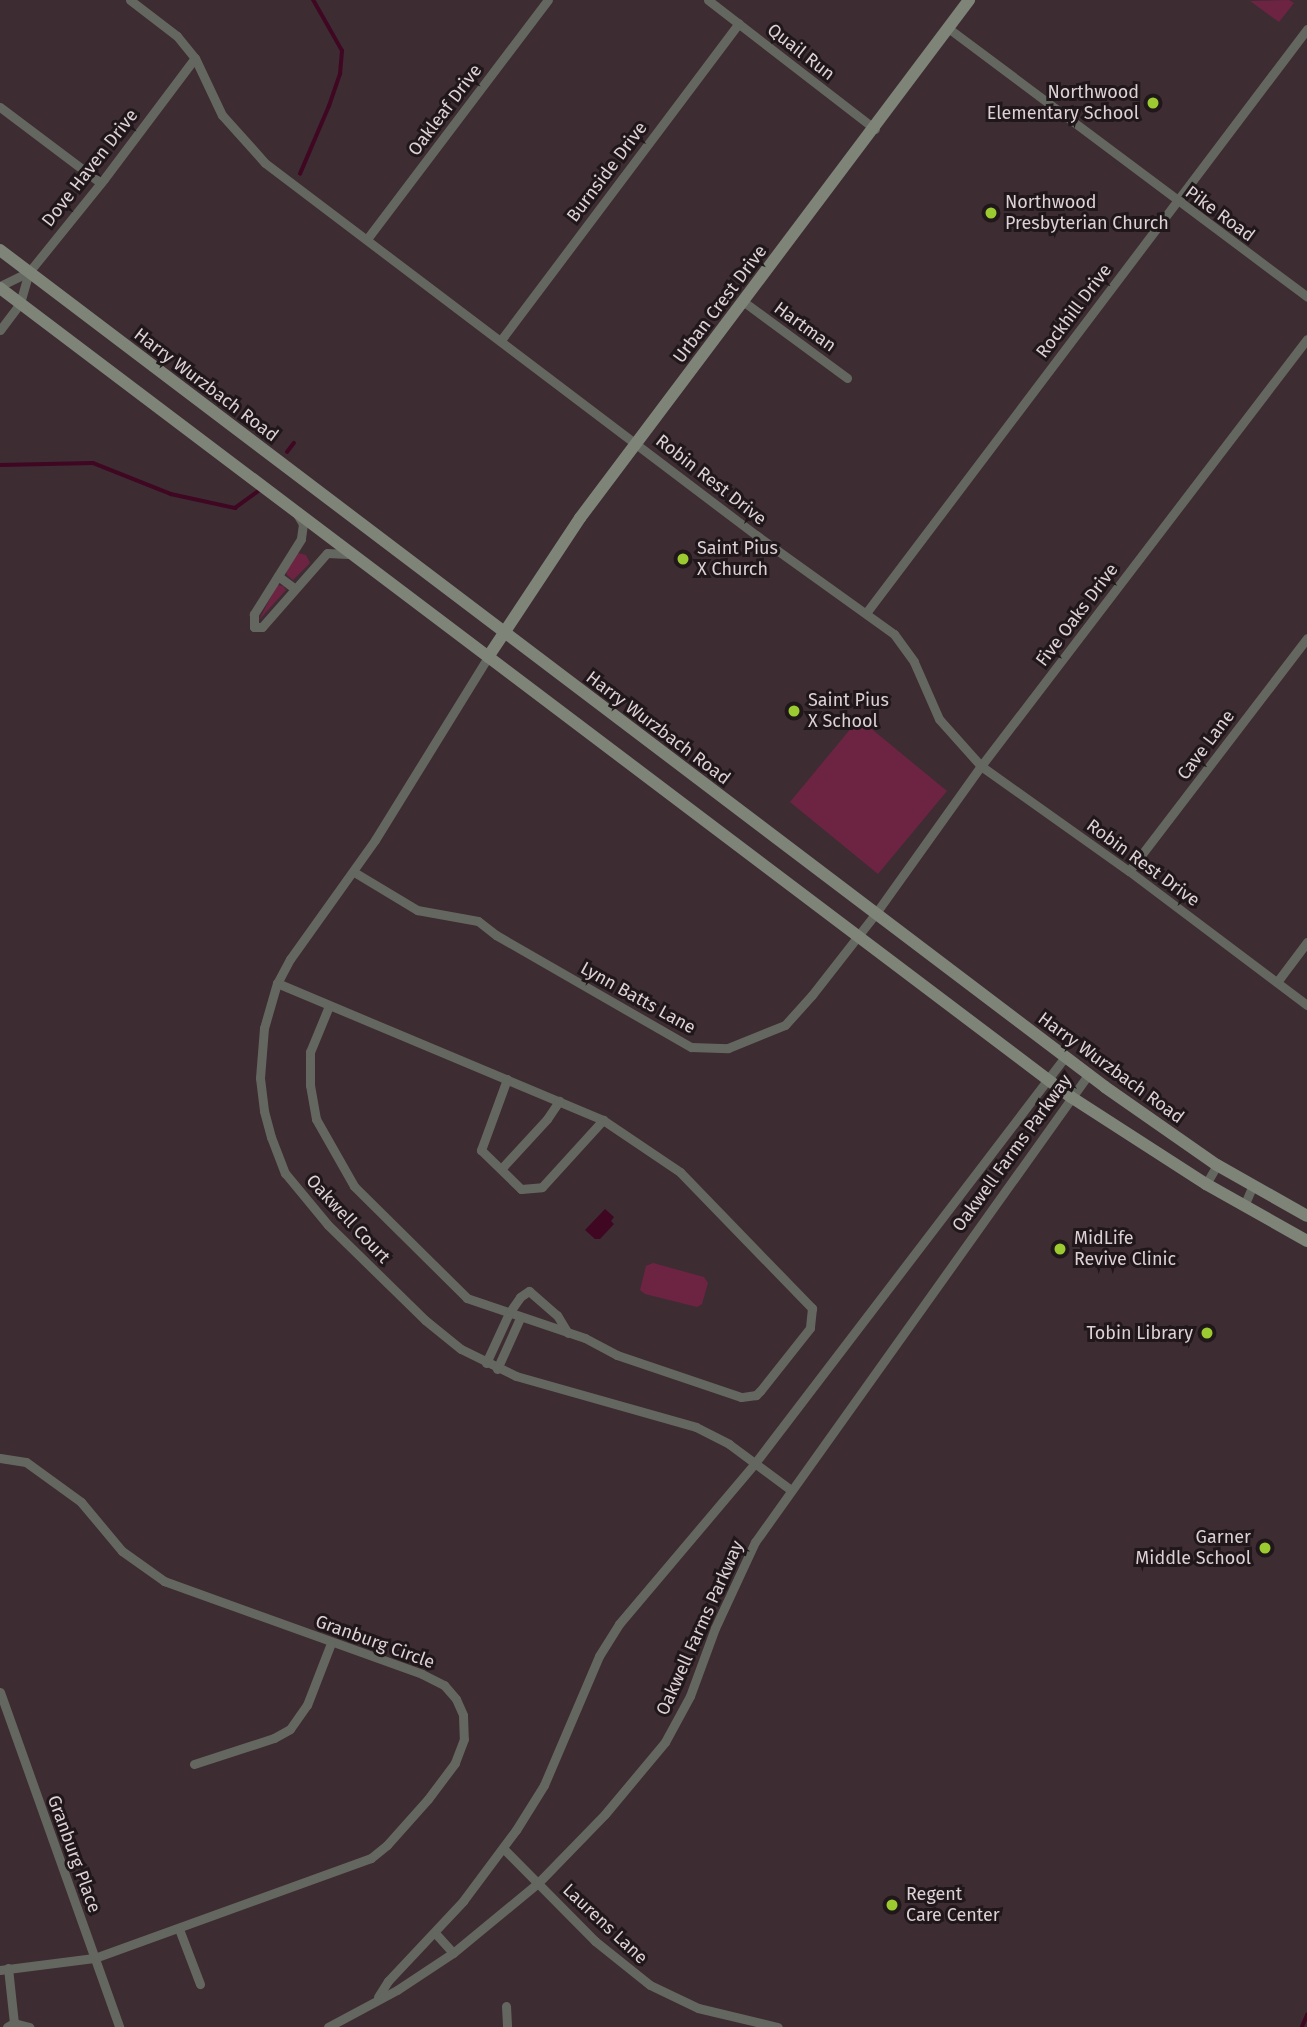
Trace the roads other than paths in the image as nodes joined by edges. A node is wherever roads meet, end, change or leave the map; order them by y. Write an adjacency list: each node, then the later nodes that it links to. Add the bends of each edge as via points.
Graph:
1 (130, 0): 8 (street, Robin Rest Drive, via 177,36)
2 (548, 0): 13 (street, Oakleaf Drive)
3 (708, 0): 5 (street, Quail Run)
4 (969, 0): 6 (main road, Urban Crest Drive)
5 (739, 23): 10 (street, Quail Run); 22 (street, Burnside Drive)
6 (948, 28): 10 (main road, Urban Crest Drive); 12 (street, Pike Road)
7 (1307, 29): 12 (street, Rockhill Drive)
8 (195, 58): 11 (street, Dove Haven Drive); 13 (street, Robin Rest Drive, via 222,115 249,148)
9 (0, 107): 11 (street)
10 (875, 129): 18 (main road, Urban Crest Drive)
11 (101, 183): 15 (street, Dove Haven Drive)
12 (1177, 202): 17 (street, Pike Road); 29 (street, Rockhill Drive)
13 (367, 239): 22 (street, Robin Rest Drive)
14 (0, 250): 15 (main road, Harry Wurzbach Road)
15 (29, 272): 16 (street); 19 (street, Dove Haven Drive); 30 (main road, Harry Wurzbach Road)
16 (0, 287): 19 (main road)
17 (1307, 297)
18 (744, 302): 23 (street, Hartman); 24 (main road, Urban Crest Drive)
19 (20, 303): 20 (street); 25 (main road)
20 (0, 330)
21 (1307, 339): 33 (street, Five Oaks Drive)
22 (501, 340): 24 (street, Robin Rest Drive)
23 (847, 378)
24 (637, 442): 29 (street, Robin Rest Drive); 30 (main road, Urban Crest Drive, via 580,518)
25 (292, 505): 26 (main road); 27 (street, via 303,524 301,539)
26 (360, 558): 28 (street, via 327,553); 32 (main road)
27 (278, 576): 28 (street); 28 (street, via 254,614 254,627 262,626)
28 (295, 589)
29 (866, 613): 33 (street, Robin Rest Drive, via 905,647 939,719)
30 (505, 634): 32 (main road, Urban Crest Drive); 36 (main road, Harry Wurzbach Road)
31 (1307, 638): 34 (street, Cave Lane)
32 (488, 657): 35 (street, Oakwell Court); 37 (main road)
33 (981, 766): 34 (street, Robin Rest Drive); 36 (street, Five Oaks Drive)
34 (1129, 871): 39 (street, Robin Rest Drive)
35 (354, 872): 37 (street, Lynn Batts Lane, via 417,910 478,921 660,1032 702,1049 742,1044 785,1025); 40 (street, Oakwell Court)
36 (876, 912): 37 (street, Lynn Batts Lane); 43 (main road, Harry Wurzbach Road)
37 (857, 936): 46 (main road)
38 (1307, 942): 39 (street)
39 (1277, 982): 41 (street, Robin Rest Drive)
40 (277, 983): 42 (street); 60 (street, Oakwell Court, via 264,1028 260,1078 264,1111 285,1173 328,1224 425,1320)
41 (1307, 1005)
42 (329, 1006): 45 (street); 57 (street, via 310,1052 310,1085 316,1119 354,1186 467,1298)
43 (1065, 1057): 44 (main road, Harry Wurzbach Road); 46 (street, Oakwell Farms Parkway)
44 (1088, 1075): 47 (street, Oakwell Farms Parkway); 50 (main road, Harry Wurzbach Road)
45 (507, 1079): 48 (street); 51 (street, via 481,1150)
46 (1048, 1080): 47 (main road); 63 (street, Oakwell Farms Parkway)
47 (1071, 1097): 52 (main road); 64 (street, Oakwell Farms Parkway)
48 (559, 1101): 49 (street); 51 (street)
49 (603, 1120): 51 (street, via 542,1187 521,1189); 59 (street, via 680,1172 813,1308 810,1328 756,1395 741,1397 617,1355)
50 (1217, 1165): 52 (street); 53 (main road, Harry Wurzbach Road)
51 (501, 1169)
52 (1206, 1184): 54 (main road)
53 (1252, 1187): 54 (street); 55 (main road, Harry Wurzbach Road)
54 (1244, 1206): 56 (main road)
55 (1307, 1216)
56 (1307, 1241)
57 (509, 1313): 58 (street); 59 (street, via 529,1290 557,1315); 60 (street)
58 (520, 1318): 59 (street); 61 (street)
59 (568, 1333)
60 (486, 1363): 61 (street, Oakwell Court)
61 (497, 1369): 63 (street, Oakwell Court, via 696,1427)
62 (0, 1458): 65 (street, Granburg Circle, via 26,1462 81,1502 122,1551 164,1581)
63 (755, 1463): 64 (street, Oakwell Court); 68 (street, Oakwell Farms Parkway, via 619,1624 599,1656 544,1785)
64 (791, 1490): 69 (street, Oakwell Farms Parkway, via 737,1578 690,1696 665,1742 605,1814)
65 (331, 1643): 67 (street, via 307,1705 290,1729); 70 (street, Granburg Circle, via 444,1685 463,1715 464,1739 458,1757 428,1799 371,1858)
66 (0, 1692): 73 (street, Granburg Place)
67 (194, 1764)
68 (503, 1848): 69 (street, Laurens Lane); 71 (street, Oakwell Farms Parkway)
69 (538, 1883): 72 (street, Oakwell Farms Parkway); 83 (street, Laurens Lane, via 613,1958 650,1985 698,2008)
70 (180, 1929): 73 (street, Granburg Circle); 75 (street)
71 (436, 1934): 72 (street); 76 (street, Oakwell Farms Parkway, via 388,1981)
72 (453, 1953): 76 (street, Oakwell Farms Parkway)
73 (94, 1958): 74 (street, Granburg Circle); 80 (street, Granburg Place)
74 (4, 1969): 78 (street)
75 (200, 1984)
76 (377, 1999): 81 (street, Oakwell Farms Parkway)
77 (506, 2006): 82 (street)
78 (10, 2025): 79 (street)
79 (29, 2027)
80 (119, 2027)
81 (328, 2027)
82 (507, 2027)
83 (778, 2027)

